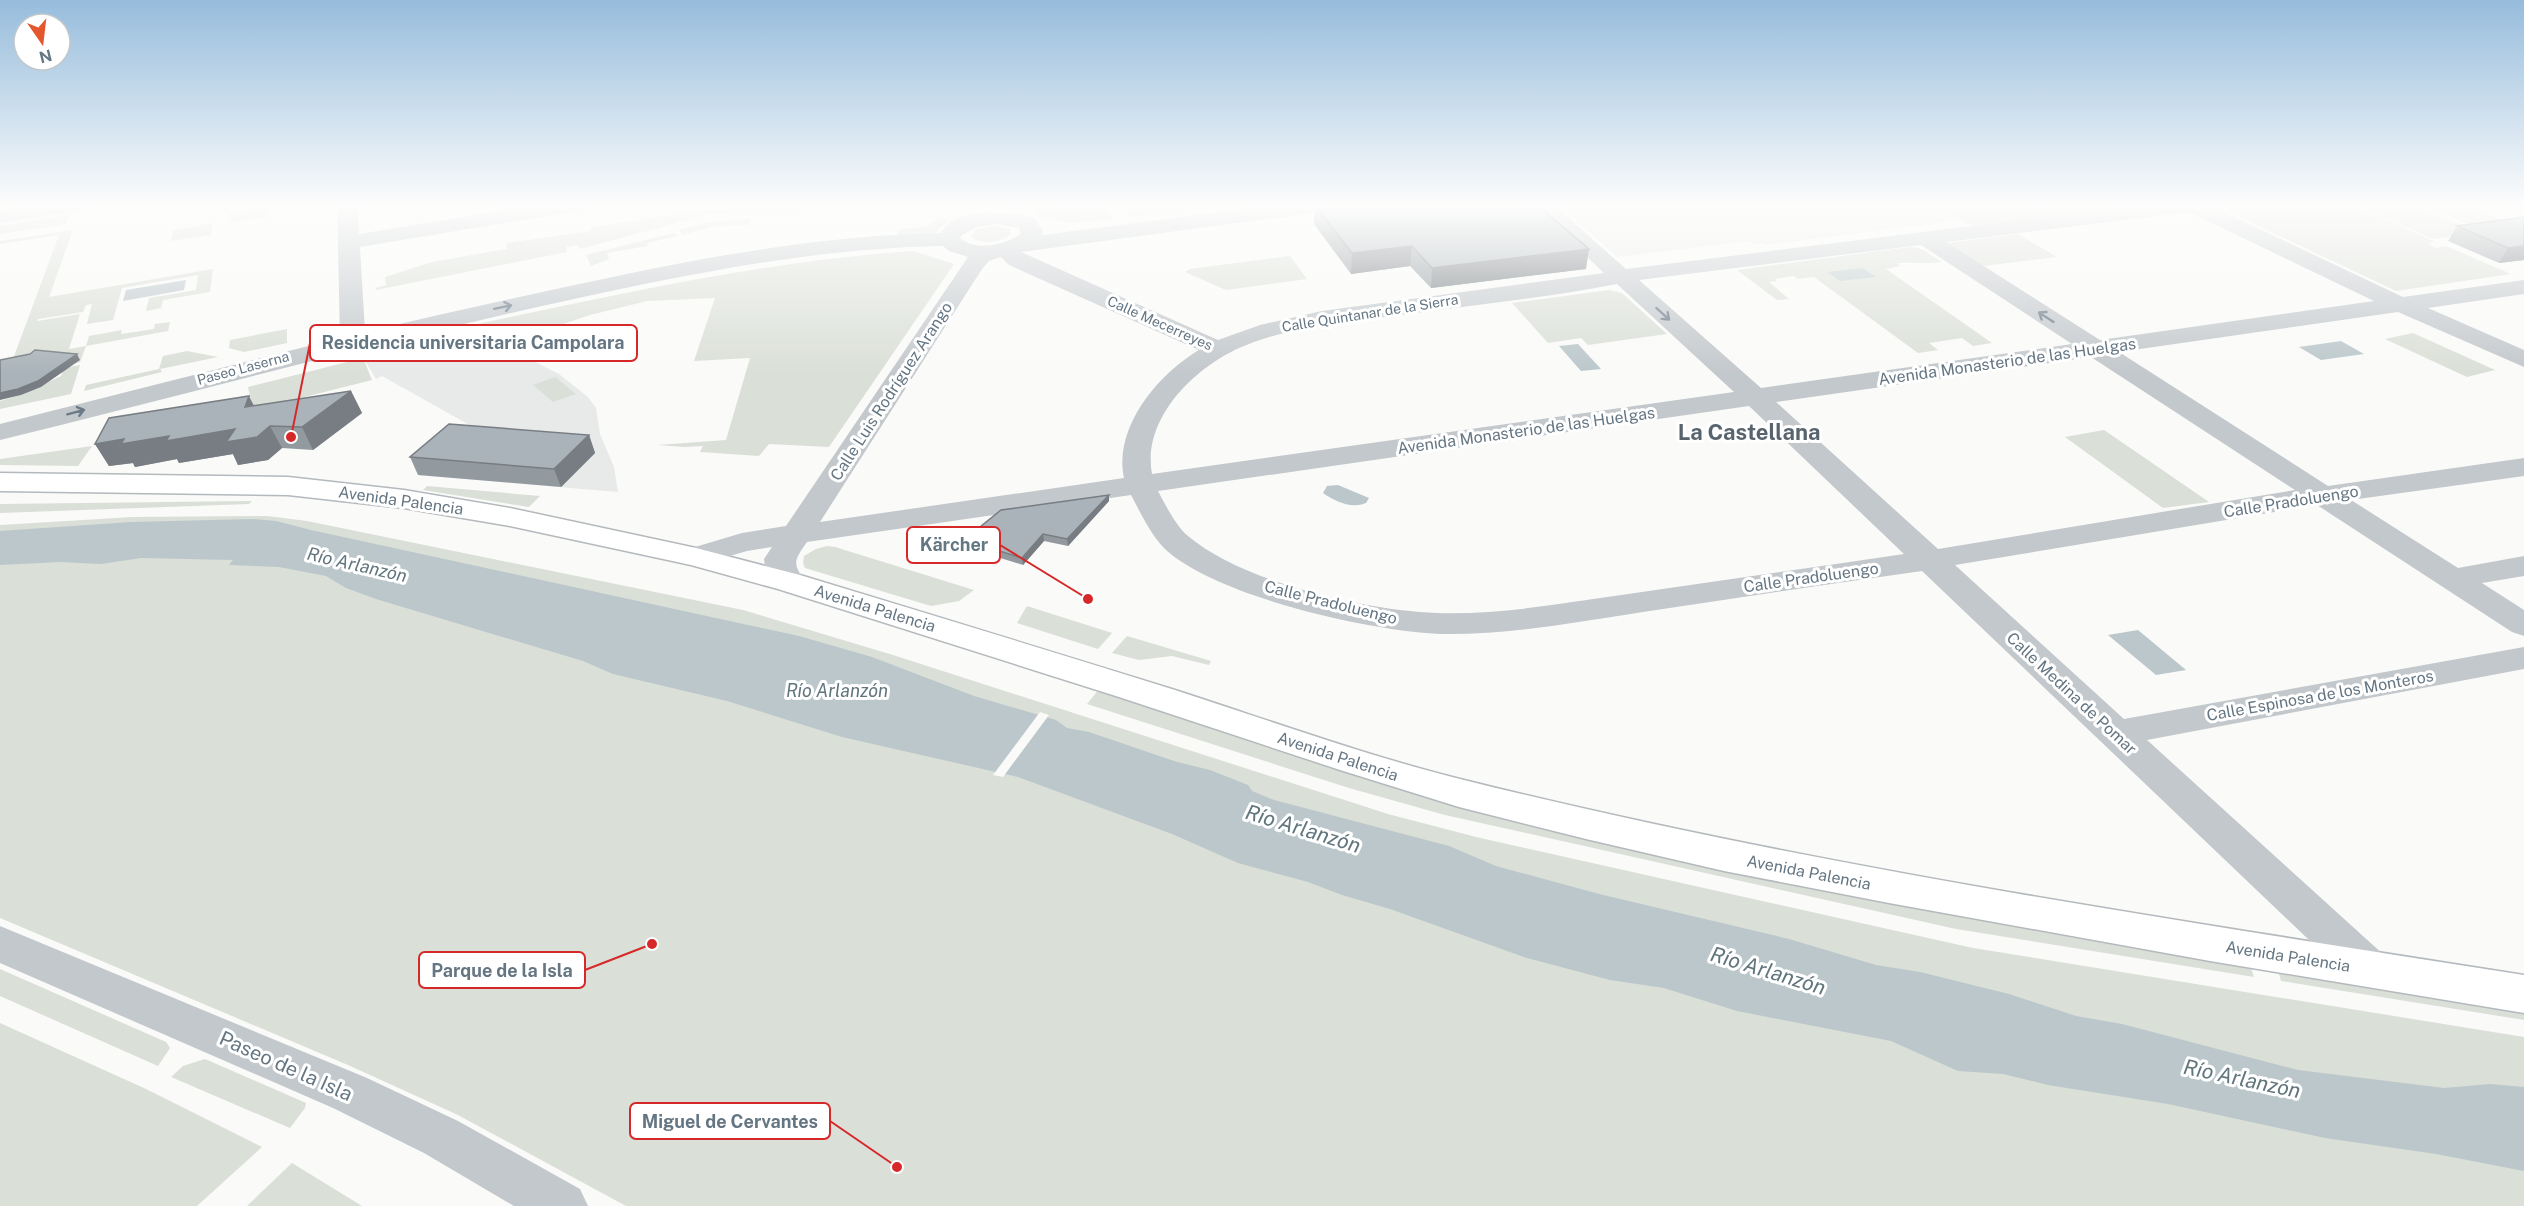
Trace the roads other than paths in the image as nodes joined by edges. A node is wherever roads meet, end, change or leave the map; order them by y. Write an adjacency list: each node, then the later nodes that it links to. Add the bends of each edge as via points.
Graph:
1 (350, 261): 12 (street)
2 (729, 261): 12 (street, Paseo Laserna, one-way to 2)
3 (976, 261): 26 (street, Calle Luis Rodríguez Arango)
4 (1020, 261): 14 (street, Calle Mecerreyes)
5 (1604, 261): 9 (street, Calle Medina de Pomar)
6 (1740, 261): 9 (street, Calle Quintanar de la Sierra)
7 (1961, 261): 13 (street, one-way to 7)
8 (2311, 261): 11 (street)
9 (1621, 277): 14 (street, Calle Quintanar de la Sierra, via 1322,318 1277,327); 16 (street, Calle Medina de Pomar, one-way to 16)
10 (2524, 287): 11 (street, Avenida Monasterio de las Huelgas)
11 (2401, 304): 13 (street, Avenida Monasterio de las Huelgas); 15 (street)
12 (353, 340): 19 (street, Paseo Laserna, one-way to 12)
13 (2095, 348): 18 (street, Avenida Monasterio de las Huelgas); 25 (street)
14 (1218, 349): 23 (street, Calle Quintanar de la Sierra, via 1184,373 1157,402 1142,429 1137,467)
15 (2524, 359)
16 (1727, 372): 17 (street, via 1707,384); 18 (street, Calle Medina de Pomar)
17 (1717, 402): 18 (street, Avenida Monasterio de las Huelgas); 23 (street, Avenida Monasterio de las Huelgas)
18 (1773, 402): 28 (street, Calle Medina de Pomar)
19 (0, 432)
20 (2524, 467): 25 (street, Calle Pradoluengo)
21 (0, 482): 22 (highway, Avenida Palencia)
22 (163, 484): 24 (highway, Avenida Palencia, via 82,493); 27 (highway, Avenida Palencia, via 288,486 404,499)
23 (1141, 485): 26 (street, Avenida Monasterio de las Huelgas); 28 (street, Calle Pradoluengo, via 1176,543 1218,571 1305,598 1413,622 1505,622)
24 (0, 496)
25 (2323, 496): 28 (street, Calle Pradoluengo); 30 (street)
26 (796, 535): 27 (street, Avenida Monasterio de las Huelgas); 31 (street, Calle Luis Rodríguez Arango, via 780,559 781,574)
27 (721, 554): 31 (highway, Avenida Palencia)
28 (1929, 560): 34 (street, Calle Medina de Pomar)
29 (2524, 566): 30 (street)
30 (2452, 579): 32 (street)
31 (789, 582): 36 (highway, Avenida Palencia, via 1459,793 1724,856)
32 (2524, 625)
33 (2524, 658): 34 (street, Calle Espinosa de los Monteros)
34 (2115, 733): 36 (street, Calle Medina de Pomar)
35 (0, 944): 38 (street, Paseo de la Isla, via 350,1094 441,1137)
36 (2369, 969): 37 (highway, Avenida Palencia)
37 (2524, 994)
38 (562, 1206)

